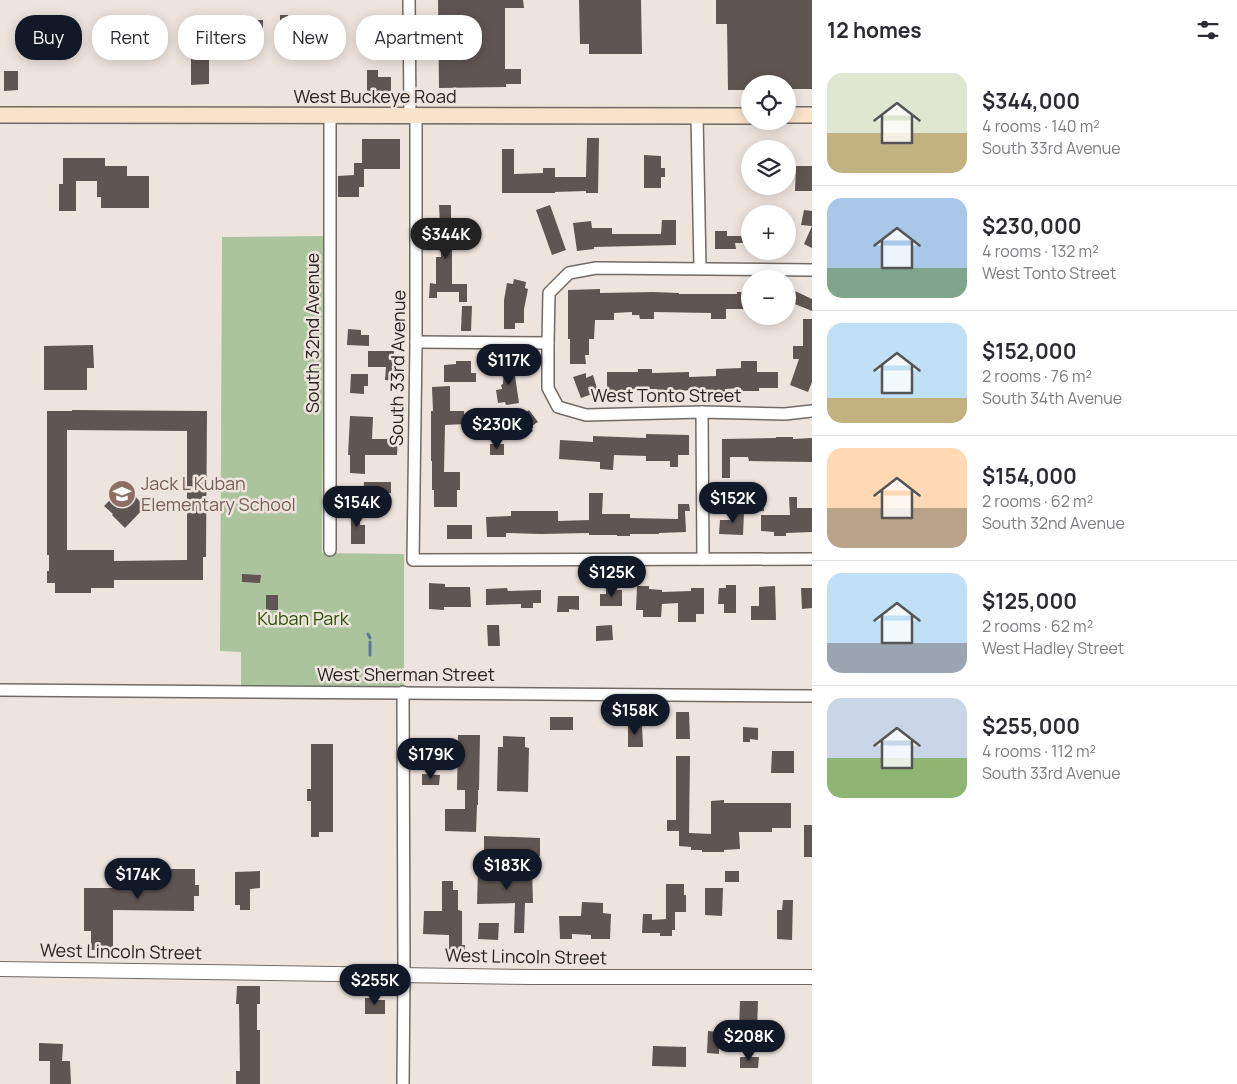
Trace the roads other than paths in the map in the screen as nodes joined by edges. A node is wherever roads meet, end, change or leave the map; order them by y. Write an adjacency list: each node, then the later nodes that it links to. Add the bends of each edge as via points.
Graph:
1 (409, 0): 6 (street, South 33rd Avenue)
2 (796, 115): 3 (main road)
3 (812, 115)
4 (0, 116): 5 (main road, West Buckeye Road)
5 (330, 116): 6 (main road, West Buckeye Road); 15 (street, South 32nd Avenue)
6 (413, 116): 7 (main road, West Buckeye Road); 11 (street, South 33rd Avenue)
7 (697, 116): 8 (main road, West Buckeye Road); 9 (street)
8 (741, 116)
9 (700, 268): 10 (street, West Tonto Street); 12 (street, West Tonto Street, via 596,268 569,273 549,293)
10 (812, 270)
11 (416, 342): 12 (street); 16 (street, South 33rd Avenue, via 413,560)
12 (548, 343): 14 (street, West Tonto Street, via 548,388 558,407 586,415)
13 (812, 411): 14 (street, West Tonto Street, via 785,414)
14 (702, 412): 16 (street)
15 (330, 550)
16 (704, 559): 17 (street)
17 (812, 559)
18 (0, 690): 19 (street, West Sherman Street)
19 (403, 692): 20 (street, West Sherman Street); 22 (street)
20 (812, 696)
21 (0, 969): 22 (street, West Lincoln Street)
22 (404, 974): 23 (street, West Lincoln Street); 24 (street)
23 (812, 976)
24 (403, 1084)

